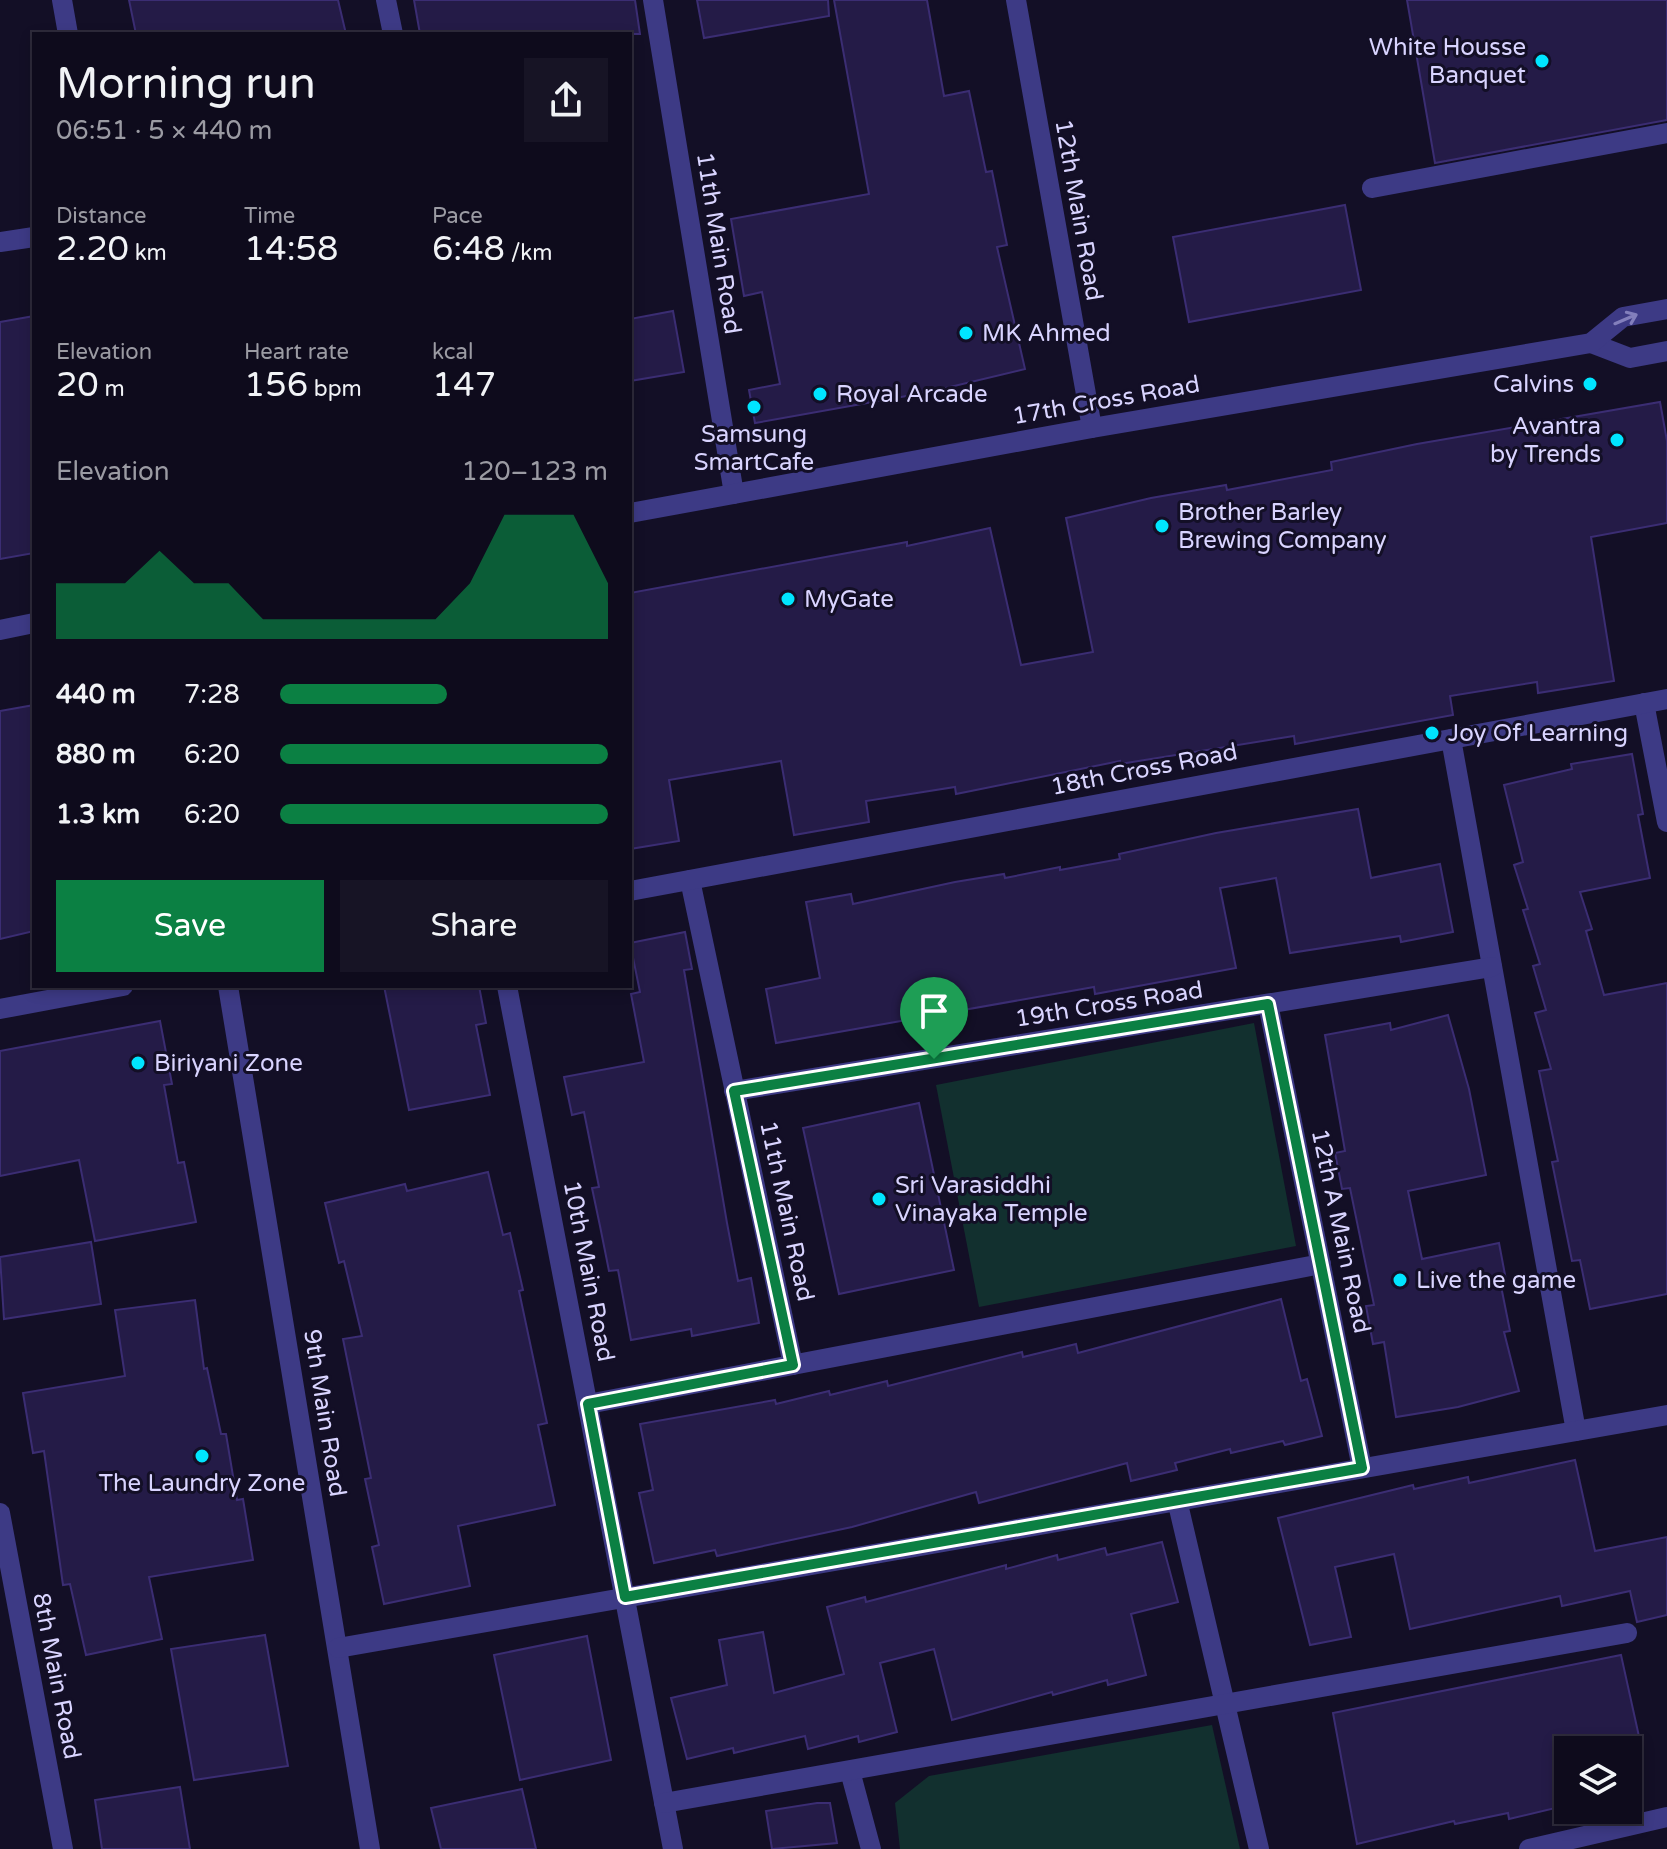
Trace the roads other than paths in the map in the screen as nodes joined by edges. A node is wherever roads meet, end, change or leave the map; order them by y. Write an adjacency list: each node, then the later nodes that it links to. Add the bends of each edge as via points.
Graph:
1 (62, 0): 5 (street)
2 (386, 0): 6 (street)
3 (653, 0): 15 (street, 11th Main Road)
4 (1016, 0): 14 (street, 12th Main Road)
5 (68, 32)
6 (393, 32)
7 (1667, 133): 8 (street)
8 (1372, 188)
9 (32, 237): 10 (street)
10 (0, 242)
11 (1667, 309): 12 (street, 17th Cross Road, one-way to 11, via 1623,317)
12 (1591, 343): 13 (street, via 1630,358); 14 (street, 17th Cross Road)
13 (1667, 351)
14 (1092, 428): 15 (street, 17th Cross Road)
15 (734, 494): 16 (street, 17th Cross Road)
16 (632, 513)
17 (32, 623): 18 (street)
18 (0, 630)
19 (1667, 699): 20 (street, 18th Cross Road)
20 (1644, 703): 21 (street, 18th Cross Road); 22 (street)
21 (1451, 739): 23 (street, 18th Cross Road); 25 (street)
22 (1667, 822)
23 (690, 880): 24 (street, 18th Cross Road); 31 (street, 11th Main Road)
24 (632, 891)
25 (1492, 967): 29 (street, 19th Cross Road); 36 (street)
26 (112, 988): 30 (street)
27 (228, 988): 42 (street, 9th Main Road)
28 (507, 988): 34 (street, 10th Main Road)
29 (1268, 1004): 31 (street, 19th Cross Road); 32 (street, 12th A Main Road)
30 (0, 1009)
31 (734, 1091): 33 (street, 11th Main Road)
32 (1321, 1264): 33 (street); 37 (street, 12th A Main Road)
33 (793, 1365): 34 (street)
34 (588, 1404): 40 (street, 10th Main Road)
35 (1667, 1415): 36 (street)
36 (1576, 1431): 37 (street)
37 (1362, 1468): 38 (street)
38 (1177, 1500): 40 (street); 43 (street)
39 (0, 1513): 47 (street, 8th Main Road)
40 (625, 1597): 42 (street); 45 (street, 10th Main Road)
41 (1627, 1633): 43 (street)
42 (338, 1648): 48 (street, 9th Main Road)
43 (1225, 1706): 44 (street); 51 (street)
44 (850, 1771): 45 (street); 50 (street)
45 (664, 1803): 49 (street, 10th Main Road)
46 (1666, 1824): 52 (street)
47 (63, 1849)
48 (370, 1849)
49 (673, 1849)
50 (871, 1849)
51 (1259, 1849)
52 (1529, 1849)

